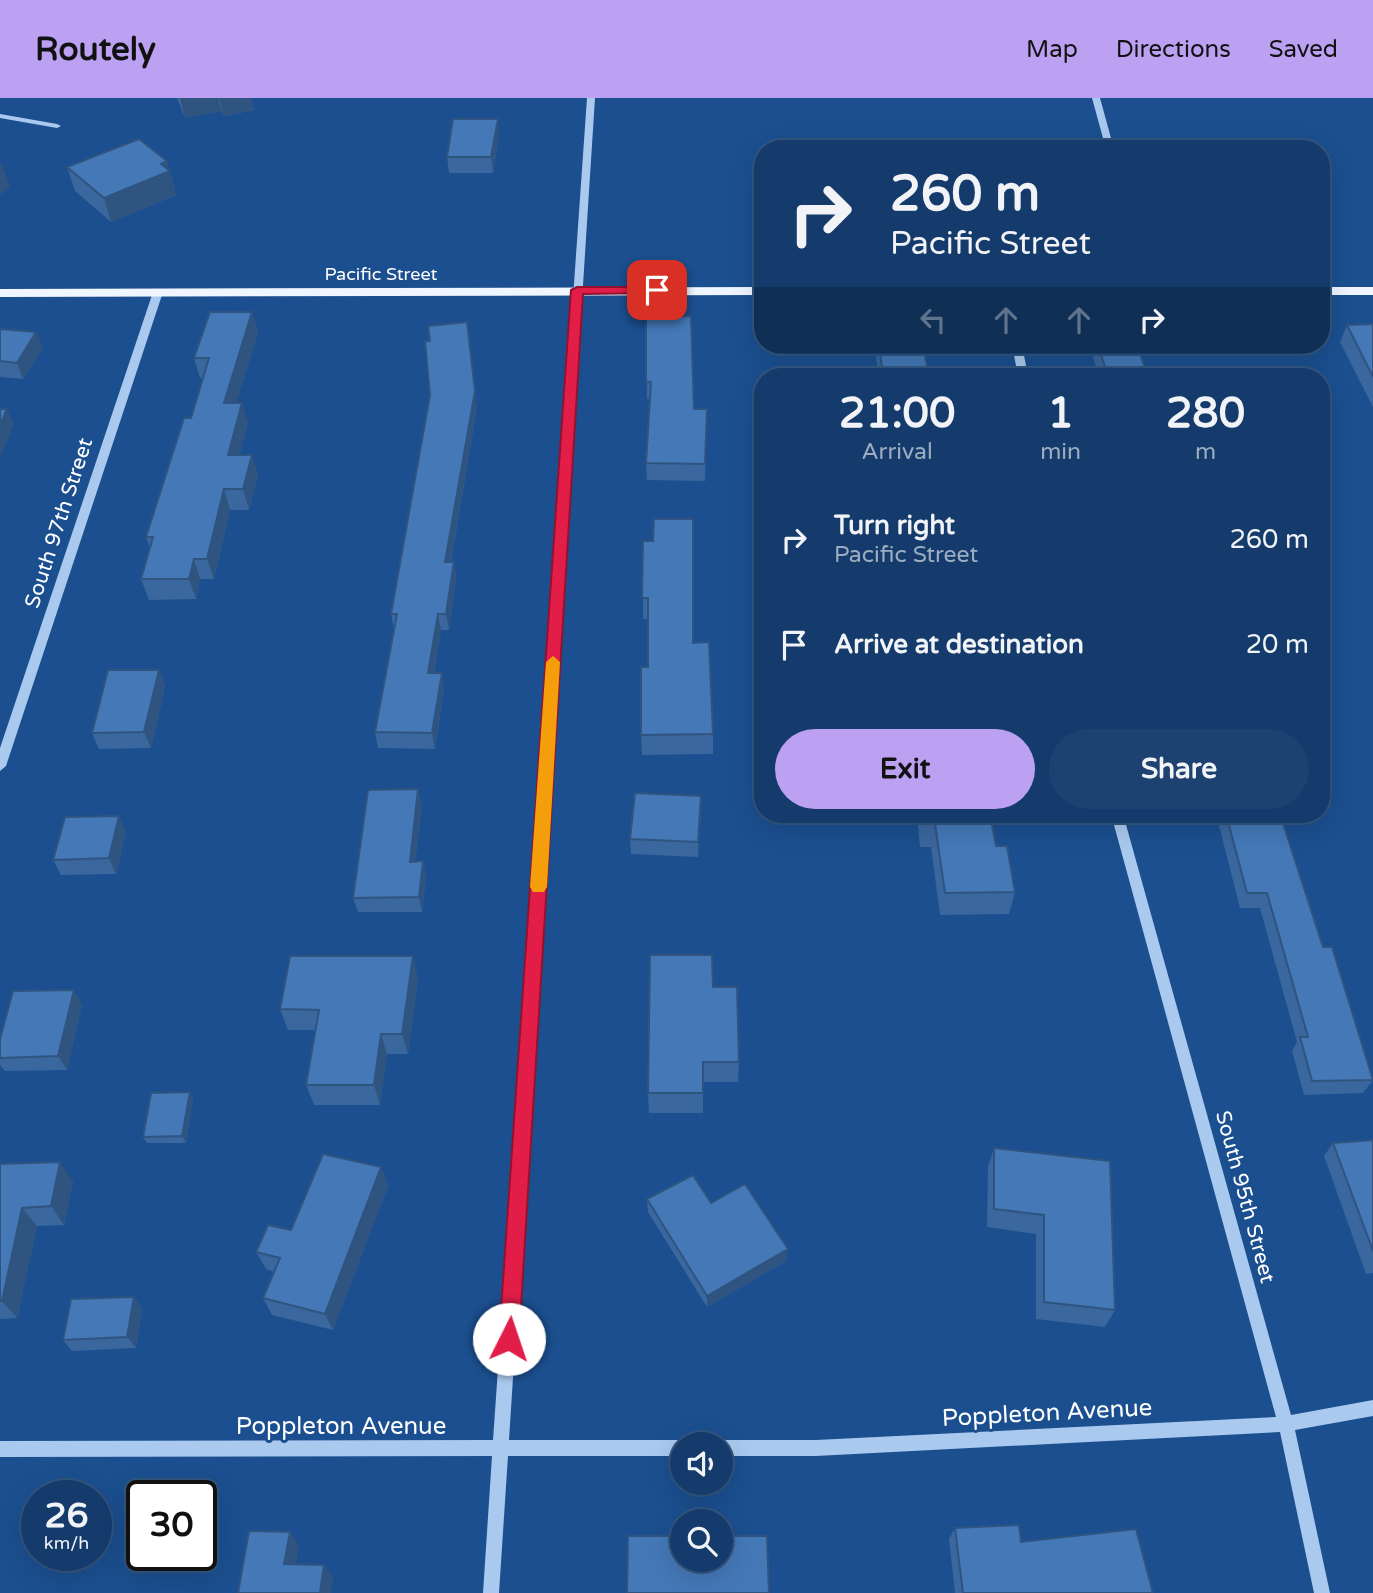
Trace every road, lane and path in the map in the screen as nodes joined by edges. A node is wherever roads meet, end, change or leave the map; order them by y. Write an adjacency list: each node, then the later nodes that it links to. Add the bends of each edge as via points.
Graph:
1 (592, 98): 6 (street)
2 (1096, 98): 5 (street)
3 (0, 116): 4 (street)
4 (57, 126)
5 (1108, 140)
6 (577, 290): 7 (main road, Pacific Street); 10 (main road, Pacific Street); 19 (street)
7 (754, 290)
8 (1373, 290): 9 (main road)
9 (1330, 291)
10 (158, 292): 11 (main road, Pacific Street); 12 (street, South 97th Street)
11 (0, 293)
12 (0, 766)
13 (1119, 823): 15 (street, South 95th Street)
14 (1373, 1408): 15 (street, Poppleton Avenue)
15 (1286, 1424): 17 (street, Poppleton Avenue, via 816,1448); 21 (street, South 95th Street)
16 (670, 1448): 19 (street, Poppleton Avenue)
17 (733, 1448)
18 (0, 1449): 19 (street, Poppleton Avenue)
19 (502, 1449): 20 (street)
20 (491, 1593)
21 (1322, 1593)

